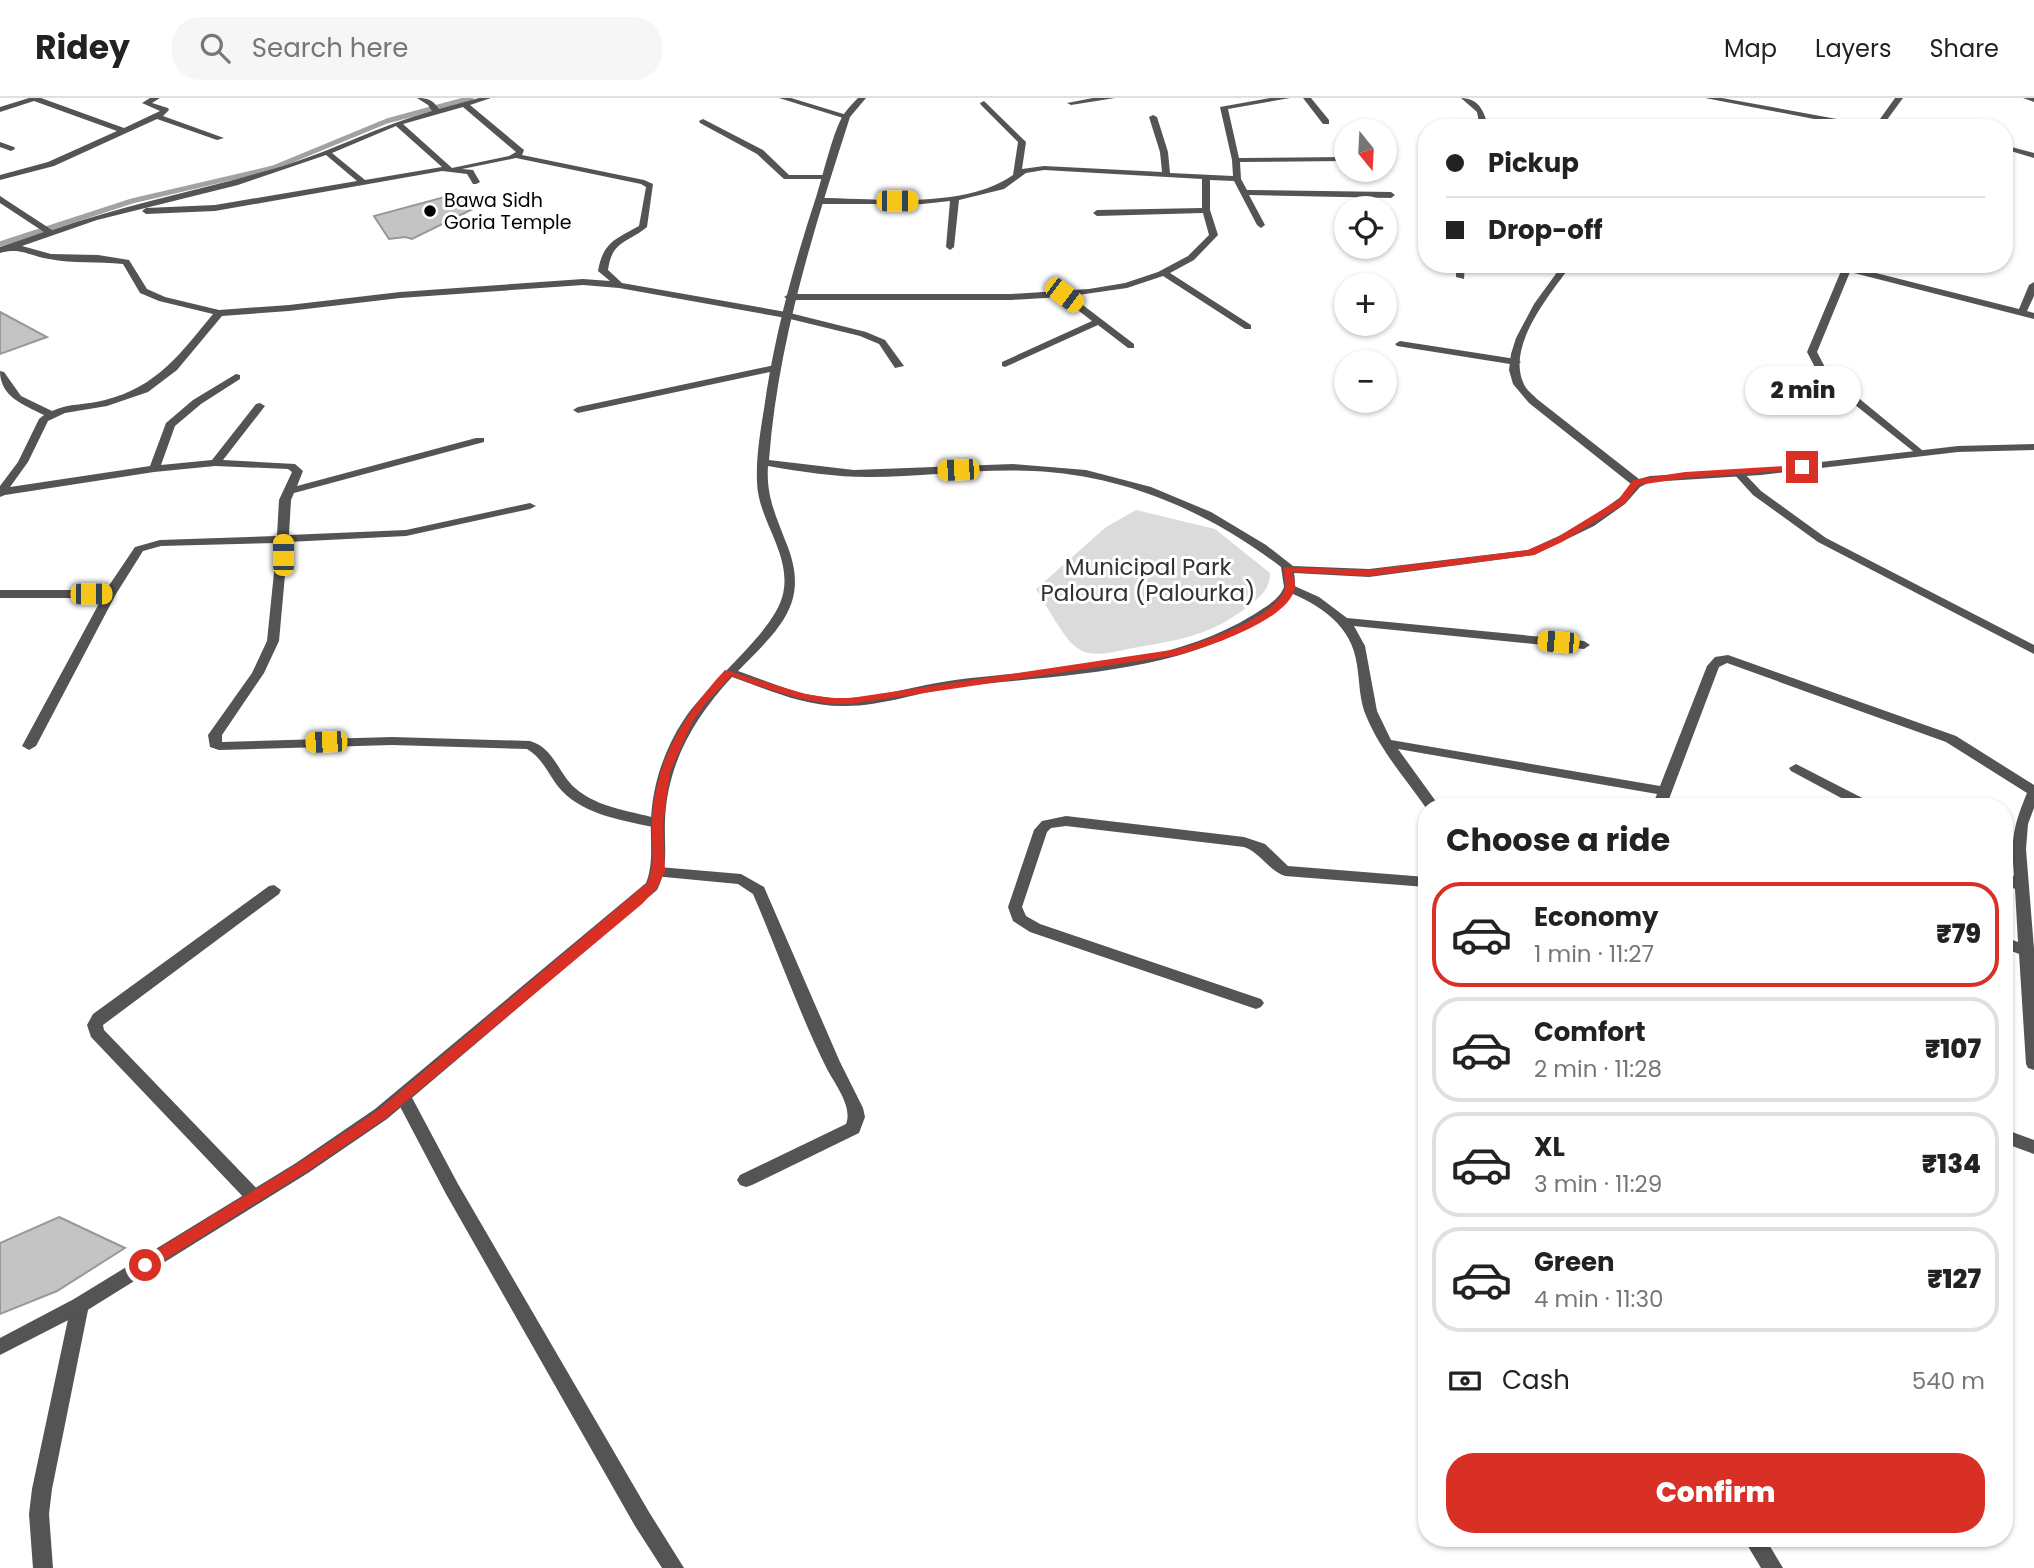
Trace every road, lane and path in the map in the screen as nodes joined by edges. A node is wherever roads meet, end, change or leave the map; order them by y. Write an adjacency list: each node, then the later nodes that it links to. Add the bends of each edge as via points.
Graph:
1 (36, 98): 22 (street); 32 (street)
2 (156, 98): 23 (street, via 146,103 164,110)
3 (421, 98): 21 (street)
4 (457, 98): 21 (street)
5 (487, 98): 20 (street)
6 (783, 98): 24 (street)
7 (862, 98): 24 (street)
8 (1111, 98): 19 (street)
9 (1286, 98): 15 (street)
10 (1307, 98): 30 (street)
11 (1465, 98): 26 (street, via 1482,111)
12 (1709, 98): 16 (street)
13 (1899, 98): 28 (street)
14 (2027, 98): 17 (street)
15 (1254, 100): 41 (street, via 1224,107)
16 (1743, 100): 27 (street)
17 (2034, 100)
18 (984, 103): 45 (street, via 1023,142)
19 (1071, 103)
20 (465, 106): 21 (street); 38 (street, via 521,152)
21 (434, 108): 31 (street)
22 (0, 110)
23 (156, 116): 32 (street); 33 (street)
24 (846, 116): 44 (street)
25 (1153, 117): 43 (street)
26 (1483, 119)
27 (1833, 119)
28 (1883, 119)
29 (703, 121): 44 (street, via 760,152 787,177)
30 (1326, 122)
31 (397, 123): 37 (street); 42 (street)
32 (125, 131): 46 (street, via 51,164)
33 (220, 138)
34 (0, 144): 35 (street)
35 (10, 149)
36 (2013, 150): 39 (street)
37 (328, 153): 49 (street); 51 (street)
38 (517, 156): 42 (street); 72 (street, via 648,184 643,227 618,238 603,263 606,276)
39 (2034, 156)
40 (1334, 159): 41 (street)
41 (1236, 160): 48 (street)
42 (445, 169): 49 (street); 50 (street, via 470,172)
43 (1166, 176): 45 (street, via 1060,168 1031,169); 47 (street)
44 (826, 177): 57 (street)
45 (1017, 177): 55 (street, via 985,193)
46 (0, 178)
47 (1206, 178): 48 (street); 59 (street)
48 (1237, 179): 53 (street)
49 (362, 181): 52 (street)
50 (476, 182)
51 (221, 186): 52 (street); 58 (street)
52 (302, 192): 58 (street, via 190,211)
53 (1243, 192): 54 (street); 61 (street)
54 (1391, 195)
55 (955, 198): 57 (street); 64 (street)
56 (0, 199): 62 (street)
57 (819, 201): 75 (street)
58 (123, 211): 62 (street)
59 (1206, 211): 60 (street); 66 (street, via 1214,235)
60 (1097, 213)
61 (1261, 225)
62 (46, 230): 63 (street)
63 (14, 246): 65 (street); 76 (street, via 50,257 126,262 143,291)
64 (950, 247)
65 (0, 250)
66 (1164, 273): 74 (street, via 1136,283); 81 (street)
67 (1461, 273): 71 (street)
68 (1561, 273): 84 (street, via 1528,323)
69 (1846, 273): 95 (street, via 1812,352 1824,375)
70 (1872, 273): 77 (street)
71 (1461, 277)
72 (619, 285): 76 (street, via 583,282); 78 (street)
73 (2034, 285): 77 (street)
74 (1064, 295): 75 (street); 80 (street)
75 (789, 297): 78 (street)
76 (219, 313): 92 (street, via 173,368 144,390)
77 (2022, 313): 79 (street)
78 (786, 315): 86 (street, via 875,338); 87 (street)
79 (2034, 316)
80 (1098, 321): 83 (street); 85 (street)
81 (1248, 327)
82 (1400, 344): 84 (street)
83 (1131, 346)
84 (1516, 362): 100 (street, via 1518,384 1532,401)
85 (1005, 364)
86 (899, 366)
87 (775, 368): 91 (street); 96 (street)
88 (0, 374): 92 (street, via 17,398)
89 (236, 377): 98 (street, via 170,425)
90 (261, 406): 97 (street)
91 (578, 410)
92 (51, 414): 102 (street)
93 (480, 440): 101 (street)
94 (2034, 447): 95 (street)
95 (1918, 452): 99 (street)
96 (763, 462): 105 (street, via 853,473 1025,467 1084,474 1188,505 1255,542); 112 (street, via 768,520 791,582 776,620)
97 (215, 463): 98 (street); 101 (street, via 291,466 298,471)
98 (154, 469): 102 (street)
99 (1738, 473): 100 (street); 111 (street, via 1757,493 1822,540)
100 (1636, 482): 105 (street, via 1621,502 1530,553 1369,573)
101 (289, 491): 104 (street)
102 (1, 493)
103 (530, 506): 104 (street, via 406,533)
104 (283, 539): 108 (street, via 149,544 135,553); 121 (street, via 273,641 258,673 215,735 215,744 392,741 530,745 542,750 561,782 578,796 598,807)
105 (1287, 569): 106 (street)
106 (1290, 588): 109 (street, via 1317,598); 112 (street, via 1266,613 1219,640 1126,661 841,702 804,697)
107 (0, 594): 108 (street)
108 (110, 594): 114 (street)
109 (1346, 622): 110 (street); 113 (street, via 1357,640 1371,713)
110 (1584, 645)
111 (2034, 650)
112 (729, 672): 121 (street, via 702,702 676,747 665,772)
113 (1385, 743): 116 (street); 118 (street)
114 (29, 746)
115 (1796, 768): 120 (street)
116 (1665, 791): 117 (street, via 1713,666 1728,659 1951,739); 119 (street)
117 (2034, 791): 125 (street, via 2021,824)
118 (1426, 798)
119 (1662, 798)
120 (1852, 798)
121 (658, 823): 122 (street)
122 (659, 872): 131 (street, via 638,901); 134 (street, via 741,879 759,891 858,1117 853,1128)
123 (1418, 882): 129 (street, via 1285,871 1277,868 1264,848 1244,842 1066,821 1041,830 1015,907 1020,920)
124 (2013, 882): 125 (street)
125 (2021, 886): 128 (street)
126 (274, 890): 135 (street, via 95,1025 97,1033)
127 (2013, 946): 128 (street)
128 (2028, 952): 130 (street)
129 (1256, 1003)
130 (2034, 1064)
131 (403, 1097): 135 (street, via 347,1139); 140 (street)
132 (2013, 1139): 133 (street)
133 (2034, 1147)
134 (746, 1180)
135 (254, 1197): 136 (street)
136 (79, 1305): 137 (street); 139 (street, via 41,1489 38,1514)
137 (0, 1347)
138 (1759, 1547): 141 (street)
139 (43, 1568)
140 (674, 1568)
141 (1773, 1568)

